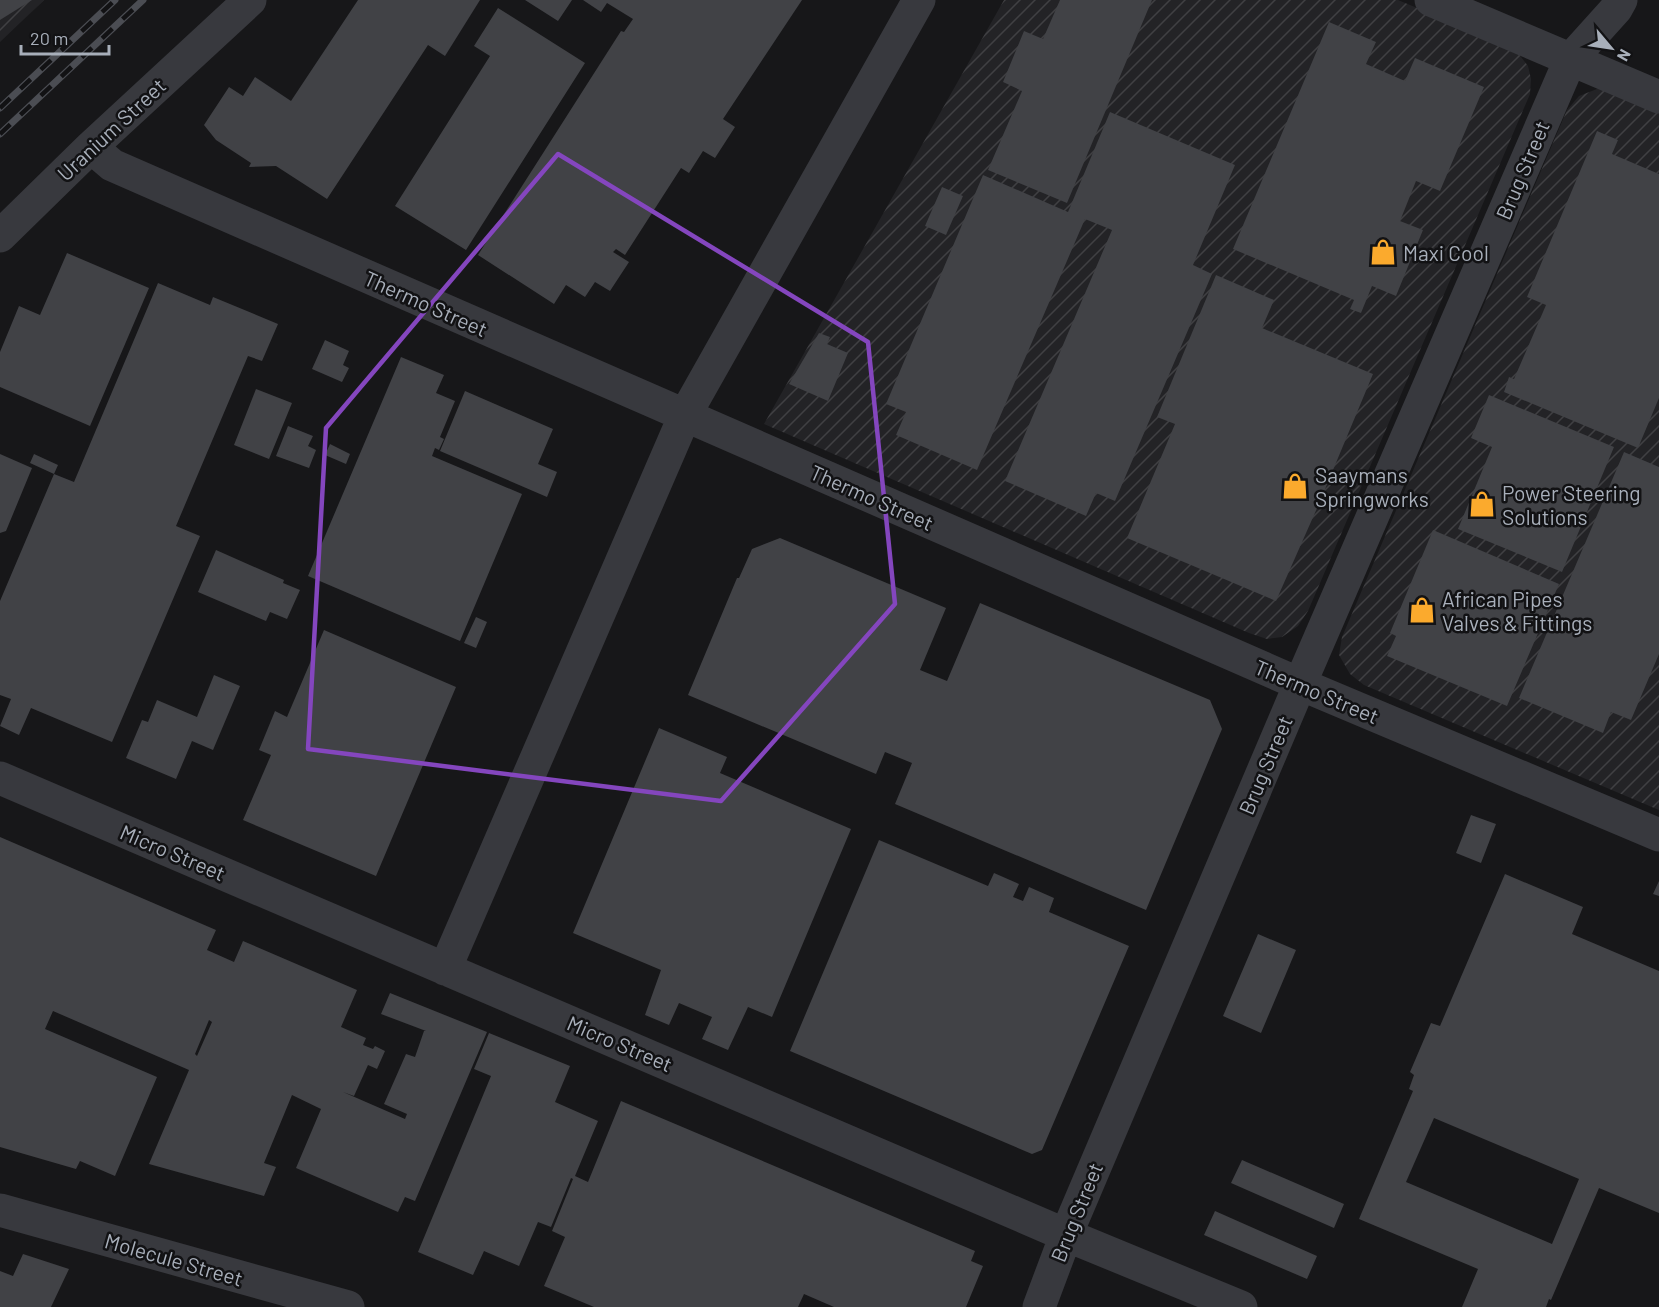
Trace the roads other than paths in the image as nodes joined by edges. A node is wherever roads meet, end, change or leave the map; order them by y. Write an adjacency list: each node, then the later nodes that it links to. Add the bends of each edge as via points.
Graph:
1 (250, 0): 7 (street, Uranium Street)
2 (919, 0): 9 (street)
3 (1431, 0): 5 (street)
4 (1621, 0): 5 (street, Brug Street)
5 (1570, 60): 6 (street); 10 (street, Brug Street)
6 (1659, 97)
7 (91, 147): 8 (street, Uranium Street); 9 (street, Thermo Street, via 112,165)
8 (0, 236)
9 (685, 416): 10 (street, Thermo Street); 13 (street)
10 (1300, 684): 12 (street, Thermo Street); 15 (street, Brug Street)
11 (0, 778): 13 (street, Micro Street)
12 (1659, 835)
13 (445, 969): 15 (street, Micro Street)
14 (0, 1210): 16 (street, Molecule Street)
15 (1066, 1235): 17 (street, Brug Street); 18 (street, Micro Street)
16 (348, 1307)
17 (1039, 1307)
18 (1241, 1307)

